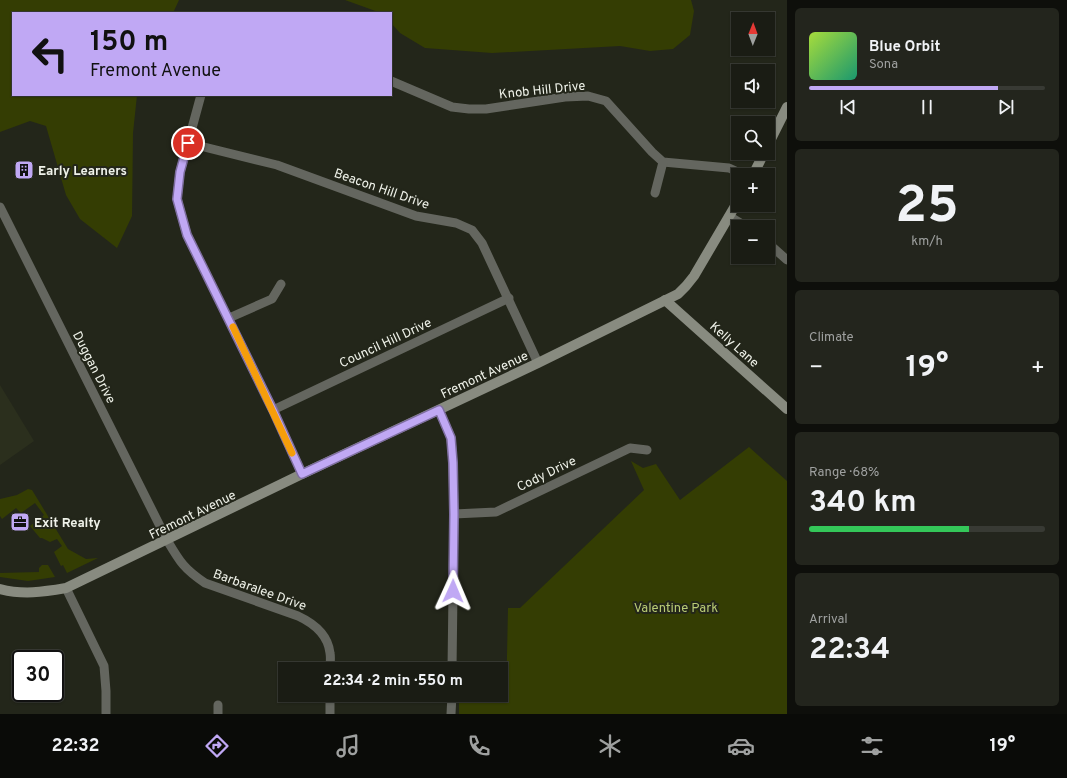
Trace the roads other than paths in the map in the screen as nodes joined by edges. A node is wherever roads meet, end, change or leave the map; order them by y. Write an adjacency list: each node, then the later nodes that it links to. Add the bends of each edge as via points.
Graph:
1 (392, 81): 6 (street, Knob Hill Drive, via 452,108 486,109 565,97 588,96 606,101)
2 (201, 96): 5 (street)
3 (787, 107): 4 (main road)
4 (775, 131)
5 (188, 143): 16 (street, Beacon Hill Drive, via 277,165 416,216 456,223 472,230 482,243); 18 (street, via 180,172 177,199 187,235)
6 (663, 162): 7 (street); 8 (street)
7 (731, 169)
8 (655, 193)
9 (0, 206): 26 (street, Duggan Drive)
10 (731, 212): 11 (main road, Fremont Avenue)
11 (729, 216): 12 (street); 17 (main road, Fremont Avenue, via 694,276 678,294)
12 (736, 220)
13 (775, 249): 14 (street)
14 (787, 260)
15 (281, 284): 18 (street, via 272,299)
16 (508, 298): 19 (street, Beacon Hill Drive); 21 (street, Council Hill Drive)
17 (665, 300): 19 (main road, Fremont Avenue); 20 (main road, Kelly Lane)
18 (229, 318): 21 (street)
19 (538, 363): 22 (main road, Fremont Avenue)
20 (787, 408)
21 (273, 410): 24 (street)
22 (439, 410): 24 (main road, Fremont Avenue); 25 (street, via 451,438)
23 (647, 450): 25 (street, Cody Drive, via 630,448 496,512)
24 (302, 474): 26 (main road, Fremont Avenue)
25 (454, 514): 30 (street)
26 (168, 540): 27 (main road, Fremont Avenue); 29 (street, Barbaralee Drive, via 180,563 205,583 309,621 318,628 325,639 330,652)
27 (66, 588): 28 (main road, Fremont Avenue, via 25,593); 33 (street, via 104,666)
28 (0, 590)
29 (330, 662)
30 (452, 662)
31 (330, 702): 34 (street)
32 (452, 702): 35 (street)
33 (106, 714)
34 (330, 714)
35 (451, 714)

